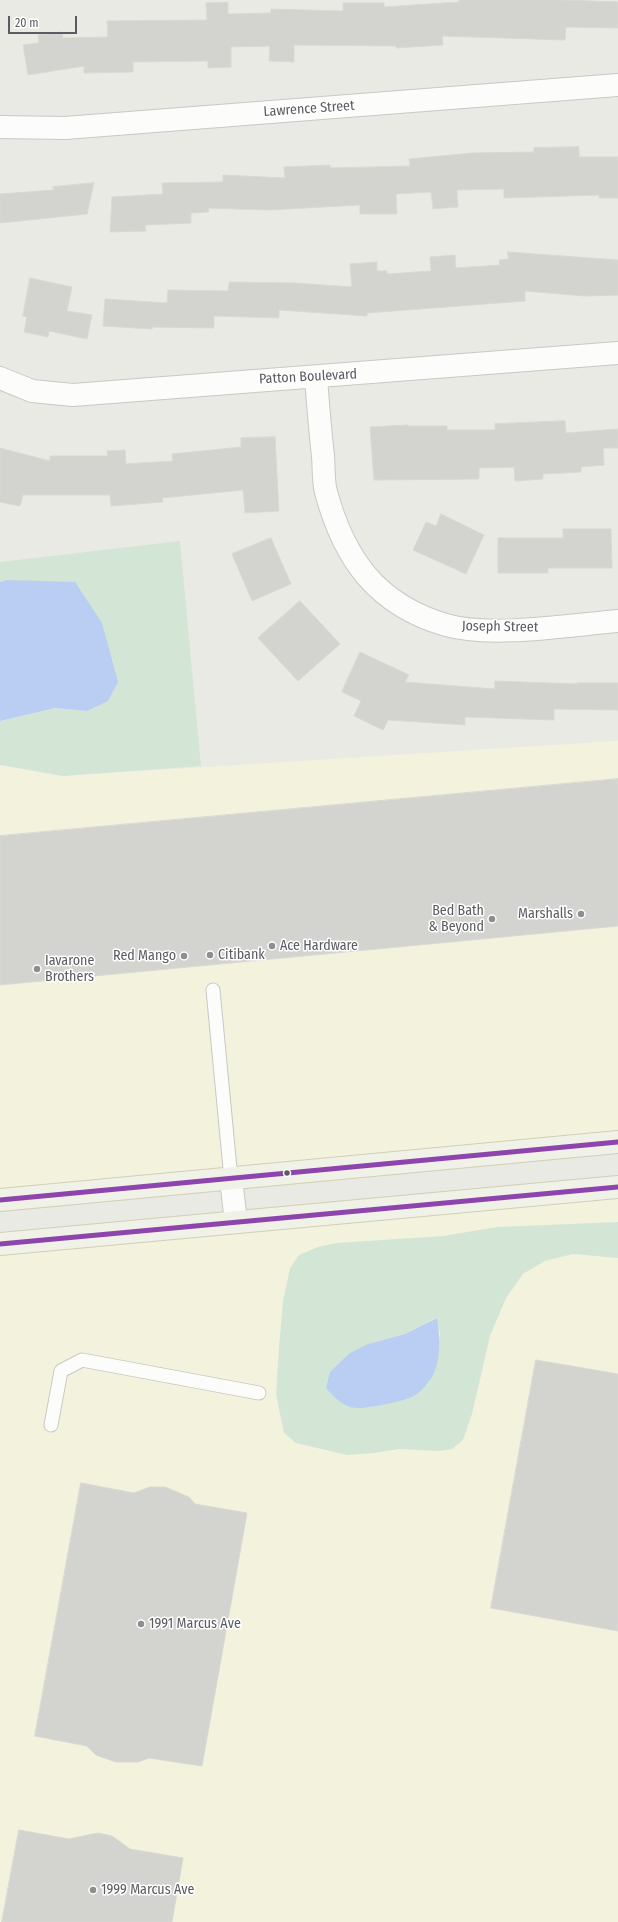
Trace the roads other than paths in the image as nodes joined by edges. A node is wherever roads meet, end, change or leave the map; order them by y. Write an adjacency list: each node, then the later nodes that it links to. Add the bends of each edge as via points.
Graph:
1 (618, 85): 2 (street, Lawrence Street, via 65,128)
2 (0, 126)
3 (618, 353): 5 (street, Patton Boulevard)
4 (0, 378): 5 (street, Patton Boulevard, via 32,391 73,395)
5 (316, 378): 6 (street, Joseph Street, via 326,491 342,539 356,564 378,590 410,611 453,626 479,630)
6 (618, 621)
7 (213, 990): 9 (lane)
8 (618, 1142): 9 (main road)
9 (231, 1178): 11 (main road); 12 (street)
10 (618, 1187): 12 (main road)
11 (0, 1200)
12 (236, 1222): 13 (main road)
13 (0, 1244)
14 (259, 1393): 15 (lane, via 82,1360 61,1371)
15 (51, 1425)

